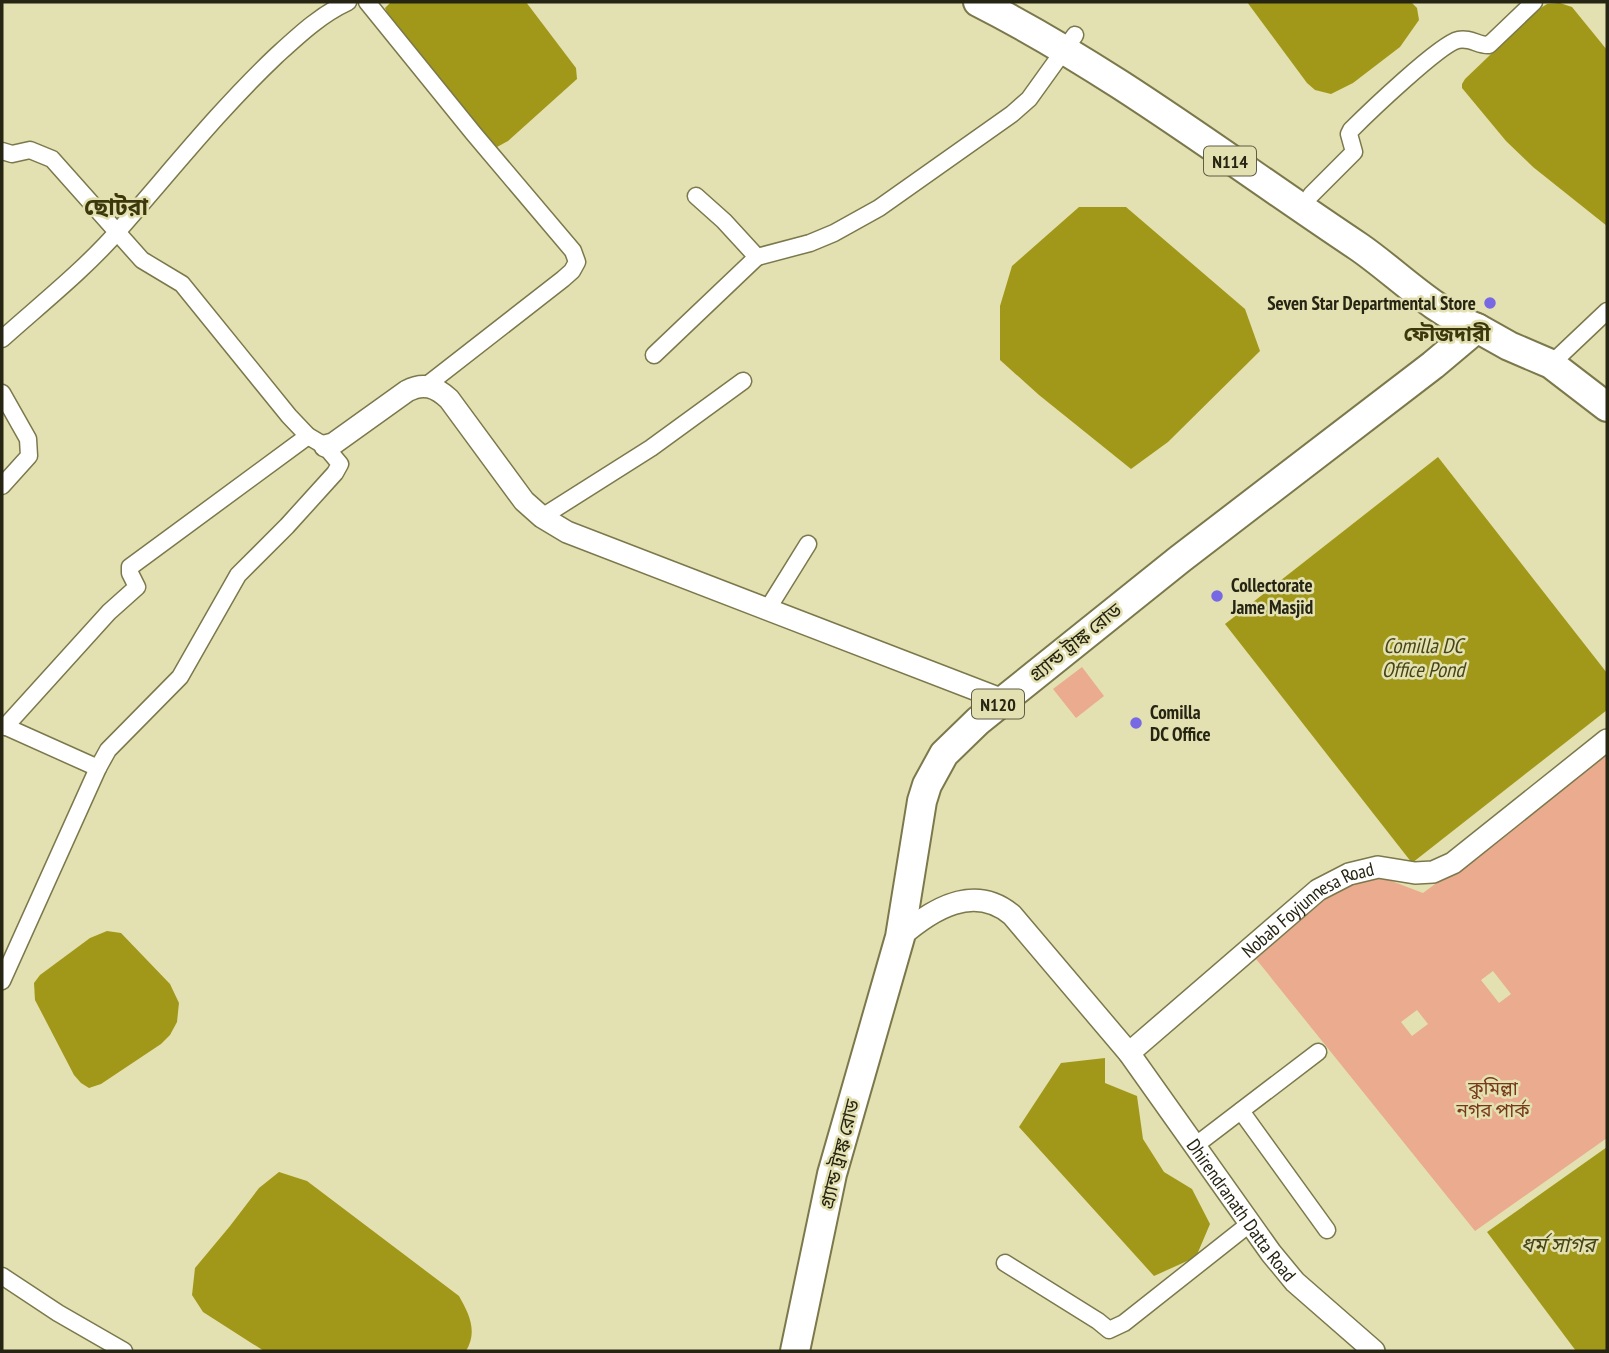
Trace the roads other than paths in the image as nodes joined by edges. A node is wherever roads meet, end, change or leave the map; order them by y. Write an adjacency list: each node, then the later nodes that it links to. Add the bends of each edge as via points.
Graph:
1 (348, 2): 10 (street, via 315,22 256,76)
2 (367, 2): 18 (street, via 573,251 577,262 563,279)
3 (978, 2): 6 (highway, N114)
4 (1014, 2): 6 (highway, N114)
5 (1534, 2): 8 (street, via 1489,45 1459,39 1441,49 1350,130 1354,152)
6 (1070, 42): 8 (highway, N114, via 1154,86); 11 (street, via 1029,99 1012,114 879,208 810,243); 13 (highway, N114, via 1365,251 1448,316)
7 (2, 151): 10 (street, via 30,150 52,159)
8 (1311, 195): 13 (highway, N114, via 1459,303)
9 (696, 196): 11 (street)
10 (117, 233): 14 (street); 22 (street, via 148,265 181,284)
11 (757, 257): 15 (street)
12 (1607, 312): 16 (street)
13 (1477, 328): 16 (highway); 28 (highway, গ্র্যান্ড ট্রাঙ্ক রোড / N120)
14 (2, 339)
15 (654, 355)
16 (1551, 364): 20 (highway)
17 (743, 381): 25 (street, via 651,448)
18 (427, 385): 21 (street, via 407,391); 25 (street, via 449,399 524,501)
19 (2, 393): 24 (street, via 28,439 29,456)
20 (1607, 407)
21 (360, 425): 22 (street, via 333,444); 23 (street)
22 (316, 441): 23 (street); 29 (street, via 130,566 137,587)
23 (340, 464): 31 (street, via 238,575 180,677 108,750)
24 (2, 486)
25 (542, 517): 27 (street, via 567,532)
26 (808, 544): 27 (street)
27 (767, 610): 28 (street)
28 (1003, 700): 32 (highway, গ্র্যান্ড ট্রাঙ্ক রোড / N120, via 944,754 927,785)
29 (4, 726): 31 (street)
30 (1607, 740): 35 (street, Nobab Foyjunnesa Road, via 1453,863 1433,872 1415,873 1378,867 1349,874 1318,890)
31 (97, 768): 33 (street)
32 (900, 937): 35 (street, Dhirendranath Datta Road, via 920,919 964,901 1001,905); 43 (highway, গ্র্যান্ড ট্রাঙ্ক রোড / N120, via 832,1174)
33 (2, 981)
34 (1318, 1052): 36 (street)
35 (1129, 1053): 37 (street, Dhirendranath Datta Road)
36 (1241, 1111): 37 (street); 39 (street)
37 (1196, 1145): 38 (street, Dhirendranath Datta Road)
38 (1248, 1225): 40 (street, via 1124,1324 1109,1330); 44 (street, Dhirendranath Datta Road, via 1295,1282)
39 (1327, 1230)
40 (1005, 1263)
41 (2, 1276): 42 (street)
42 (124, 1351)
43 (794, 1351)
44 (1374, 1351)

